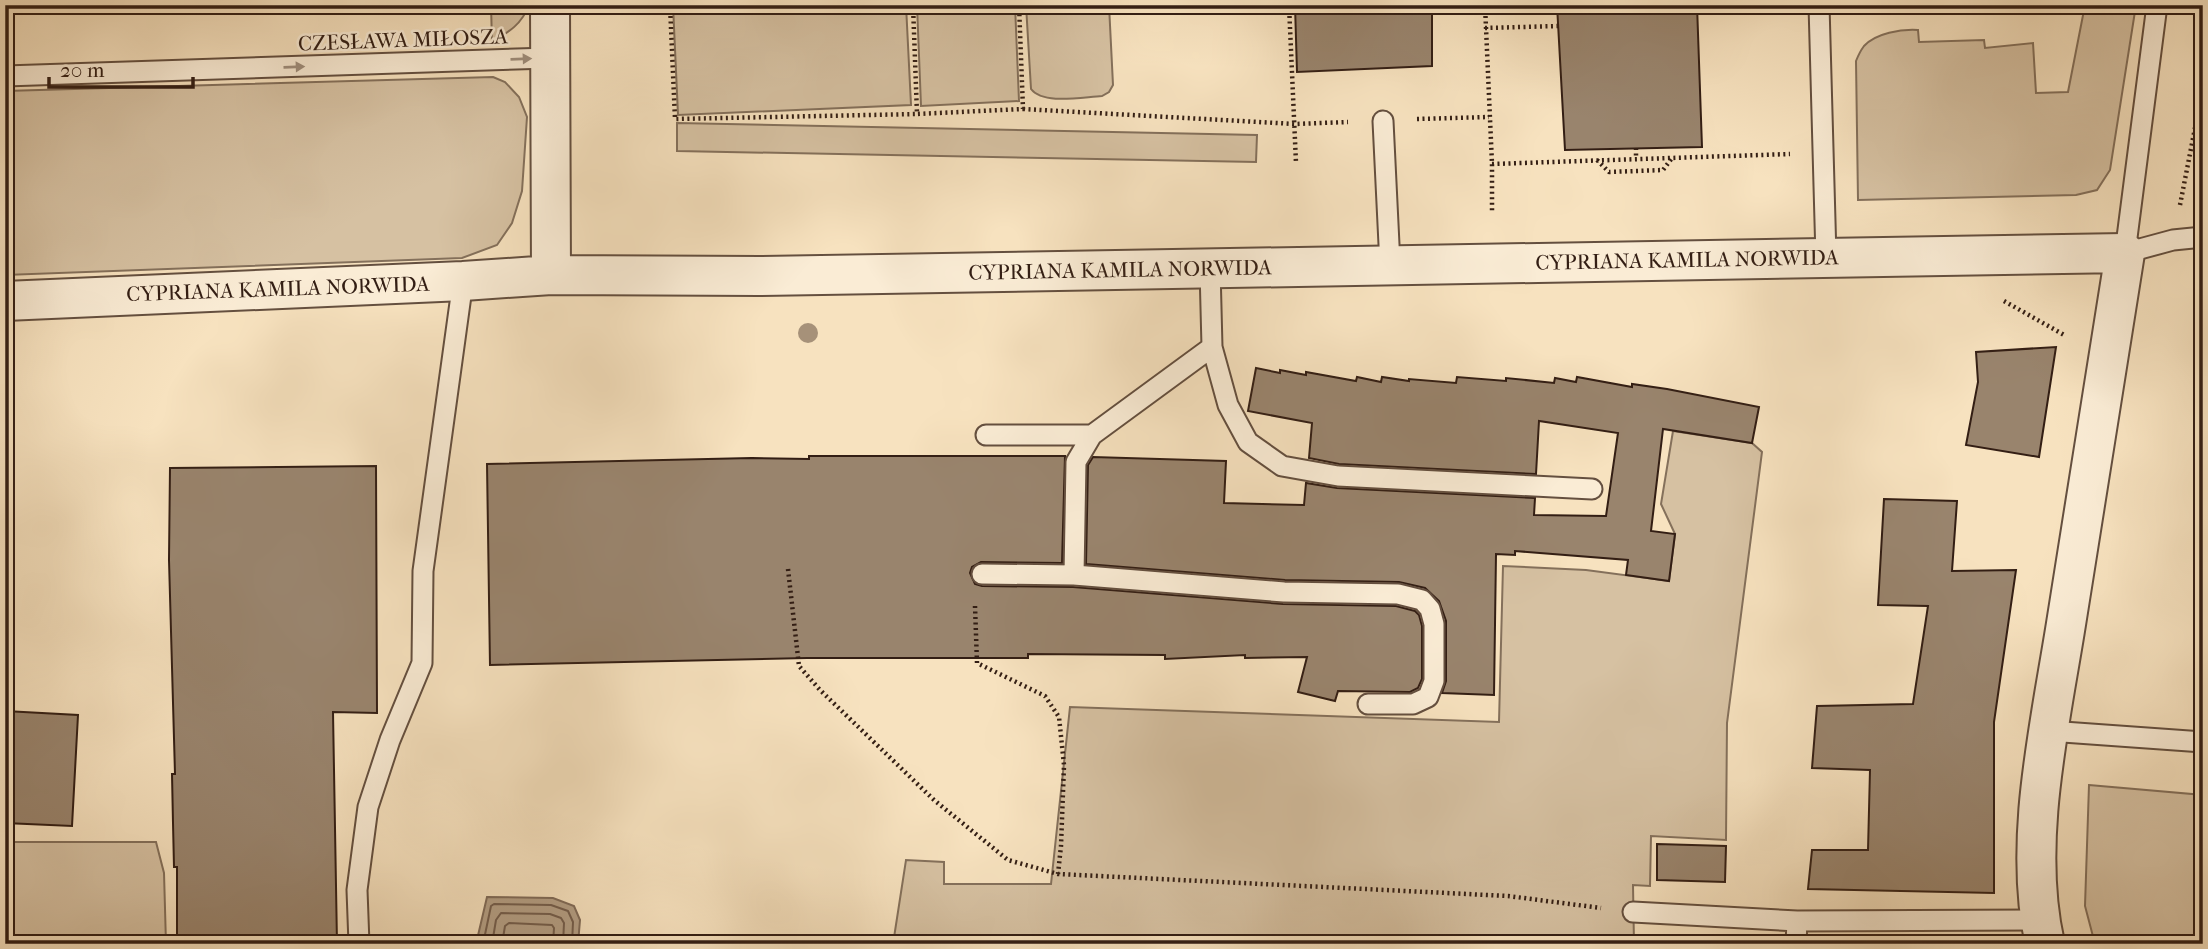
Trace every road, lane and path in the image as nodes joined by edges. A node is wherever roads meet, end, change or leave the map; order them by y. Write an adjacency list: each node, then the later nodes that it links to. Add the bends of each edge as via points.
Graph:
1 (550, 5): 11 (street)
2 (670, 5): 15 (path, via 675,119)
3 (912, 5): 15 (path)
4 (1019, 5): 14 (path)
5 (1289, 5): 19 (path)
6 (1485, 5): 10 (path)
7 (1819, 5): 21 (lane)
8 (2157, 5): 30 (lane)
9 (1558, 26): 10 (path)
10 (1485, 28): 16 (path)
11 (550, 58): 12 (lane, CZESŁAWA MIŁOSZA, one-way to 11); 34 (street)
12 (5, 76)
13 (2203, 87): 29 (path)
14 (1023, 109): 15 (path); 19 (path)
15 (916, 114)
16 (1489, 117): 17 (path); 26 (path)
17 (1456, 118)
18 (1383, 121): 32 (lane)
19 (1295, 124): 25 (path)
20 (1636, 148): 23 (path)
21 (1822, 152): 22 (path); 31 (lane)
22 (1672, 158): 23 (path); 24 (path, via 1663,170 1609,172)
23 (1636, 159): 24 (path)
24 (1597, 160): 26 (path)
25 (1296, 163)
26 (1492, 164): 27 (path)
27 (1492, 211)
28 (2203, 237): 29 (lane)
29 (2173, 240): 30 (lane)
30 (2125, 253): 31 (street, CYPRIANA KAMILA NORWIDA); 48 (street)
31 (1826, 257): 32 (street, CYPRIANA KAMILA NORWIDA)
32 (1390, 265): 33 (street, CYPRIANA KAMILA NORWIDA)
33 (1210, 269): 34 (street, CYPRIANA KAMILA NORWIDA); 39 (lane)
34 (551, 275): 35 (street, CYPRIANA KAMILA NORWIDA)
35 (463, 281): 37 (street, CYPRIANA KAMILA NORWIDA); 54 (lane, via 423,571 422,663 368,807 356,890)
36 (1998, 298): 38 (path)
37 (5, 301)
38 (2068, 337)
39 (1212, 347): 41 (lane); 42 (lane, via 1228,405 1248,442 1282,466 1338,476)
40 (986, 435): 41 (lane)
41 (1092, 435): 45 (lane, via 1076,462)
42 (1592, 489)
43 (788, 569): 50 (path, via 799,666 820,690 934,800 1008,860)
44 (982, 575): 45 (lane)
45 (1074, 575): 47 (lane, via 1284,592 1398,594 1422,600 1434,624 1434,681 1428,696 1413,704)
46 (975, 597): 50 (path, via 978,663 1045,696 1059,717 1064,765)
47 (1368, 704)
48 (2049, 732): 49 (lane); 53 (street, via 2036,823)
49 (2203, 742)
50 (1058, 874): 51 (path, via 1508,896)
51 (1633, 912): 52 (lane)
52 (1797, 921): 53 (lane); 55 (lane)
53 (2042, 932)
54 (359, 944)
55 (1796, 944)

